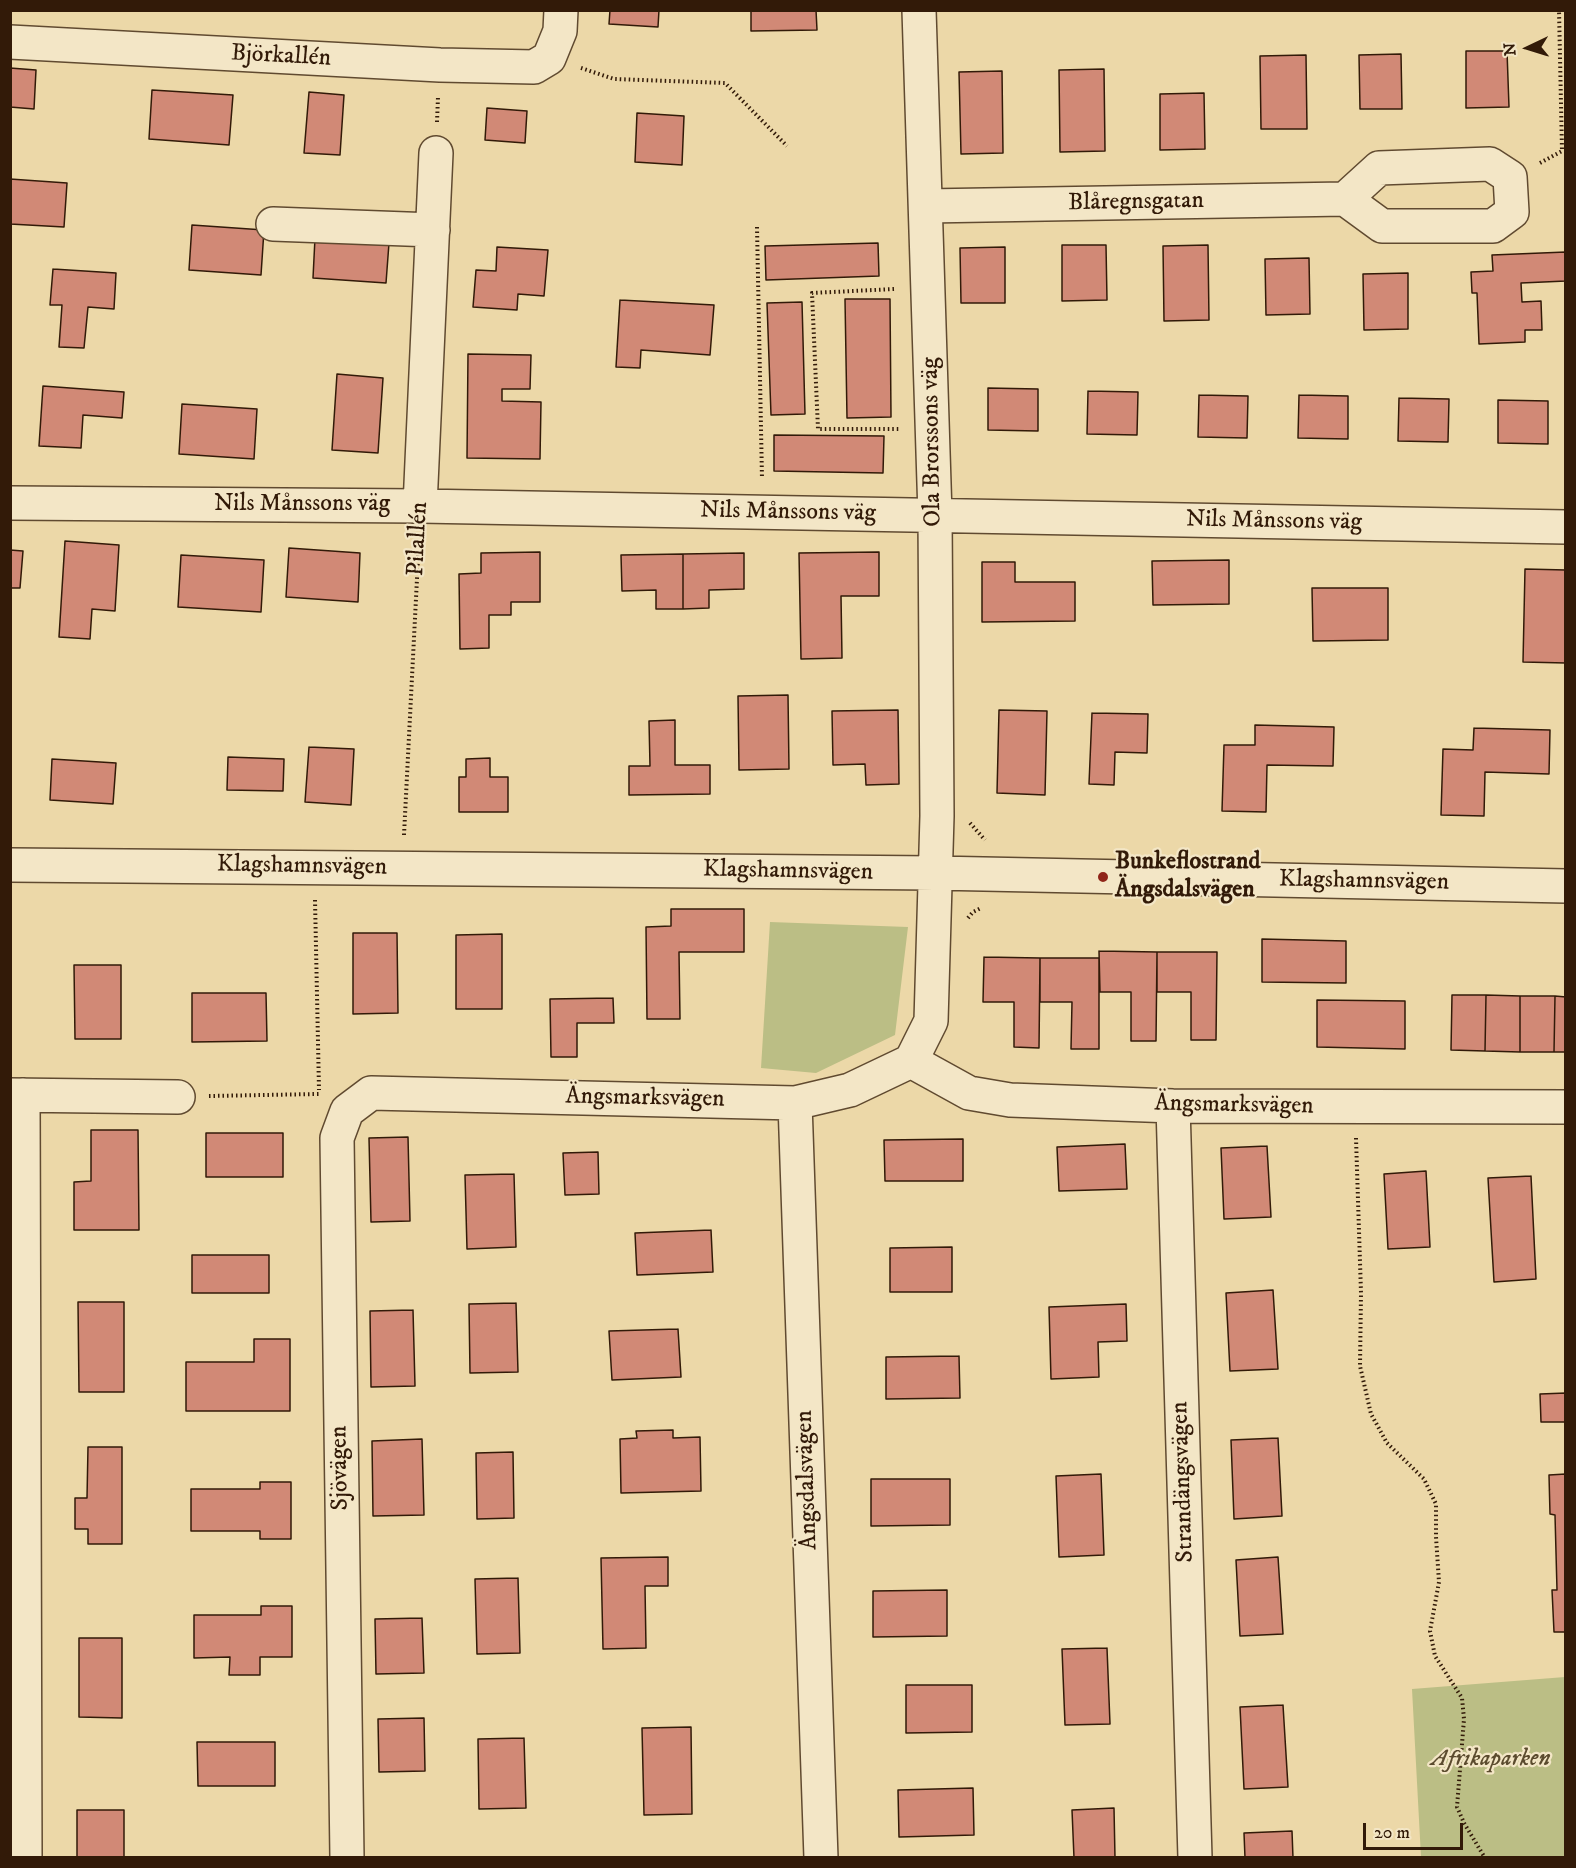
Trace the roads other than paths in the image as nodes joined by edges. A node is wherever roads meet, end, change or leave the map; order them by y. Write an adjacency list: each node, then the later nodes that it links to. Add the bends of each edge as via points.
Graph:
1 (561, 10): 3 (street, Björkallén, via 560,30 549,58 534,67)
2 (919, 10): 6 (street, Ola Brorssons väg)
3 (10, 42)
4 (436, 153): 8 (street, Pilallén)
5 (1345, 199): 5 (street, via 1382,226 1493,226 1512,212 1510,177 1490,164 1379,168); 6 (street, Blåregnsgatan)
6 (926, 206): 11 (street, Ola Brorssons väg)
7 (273, 224): 8 (street)
8 (433, 230): 10 (street, Pilallén)
9 (10, 503): 10 (street, Nils Månssons väg)
10 (420, 506): 11 (street, Nils Månssons väg)
11 (935, 515): 12 (street, Nils Månssons väg); 14 (street, Ola Brorssons väg)
12 (1566, 527)
13 (10, 865): 14 (street, Klagshamnsvägen)
14 (935, 873): 15 (street, Klagshamnsvägen); 16 (street, via 931,1021)
15 (1566, 885)
16 (911, 1061): 20 (street, Ängsmarksvägen, via 850,1090); 21 (street, Ängsmarksvägen, via 969,1093 1010,1100)
17 (371, 1093): 20 (street, Ängsmarksvägen); 24 (street, Sjövägen, via 347,1111 337,1138)
18 (17, 1095): 19 (street); 23 (street)
19 (178, 1097)
20 (795, 1103): 25 (street, Ängsdalsvägen)
21 (1173, 1106): 22 (street, Ängsmarksvägen); 26 (street, Strandängsvägen)
22 (1566, 1107)
23 (25, 1857)
24 (347, 1857)
25 (820, 1857)
26 (1195, 1857)

